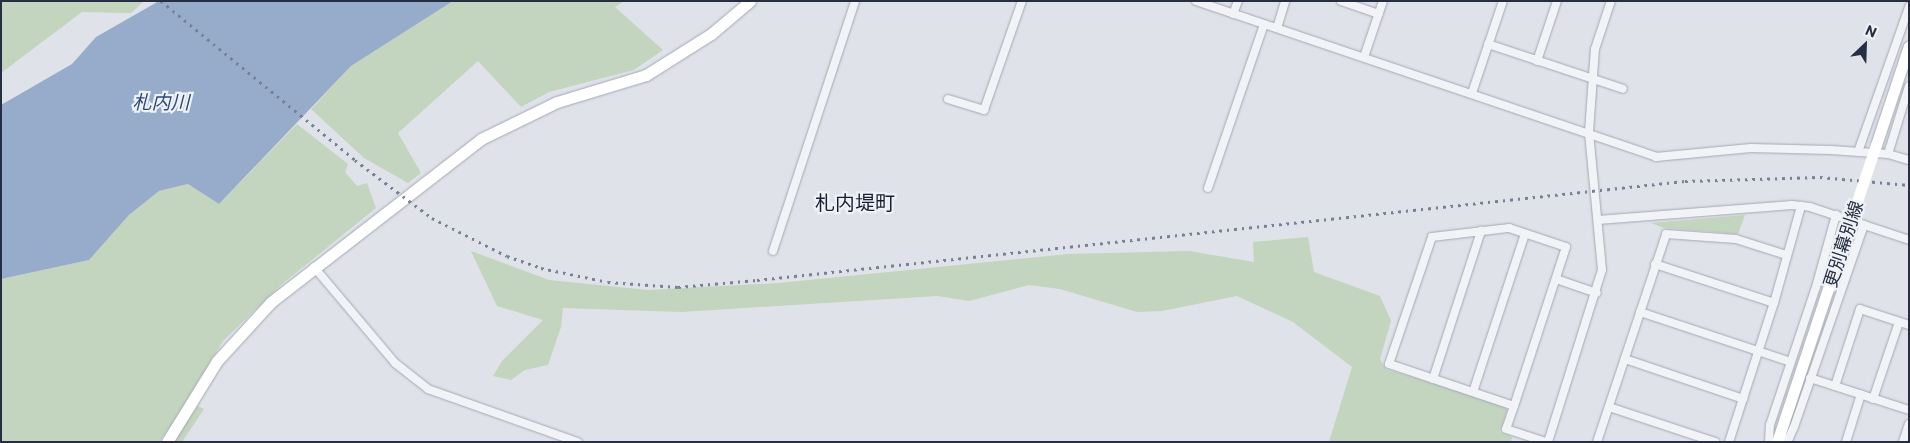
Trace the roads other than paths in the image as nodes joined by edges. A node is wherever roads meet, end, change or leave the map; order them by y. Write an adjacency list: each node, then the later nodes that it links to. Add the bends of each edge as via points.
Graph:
1 (750, 1): 42 (street, via 711,34 646,75 557,102 481,139)
2 (855, 1): 39 (street)
3 (1022, 1): 25 (street, via 984,110)
4 (1196, 1): 13 (street)
5 (1238, 1): 13 (street)
6 (1285, 1): 16 (street)
7 (1341, 1): 14 (street)
8 (1383, 1): 14 (street)
9 (1502, 1): 17 (street)
10 (1557, 1): 20 (street)
11 (1611, 1): 21 (street, via 1595,49)
12 (1909, 7): 28 (street)
13 (1234, 14): 15 (street)
14 (1379, 14): 19 (street)
15 (1264, 24): 16 (street); 31 (street)
16 (1276, 28): 19 (street)
17 (1488, 44): 20 (street); 24 (street)
18 (1909, 46): 70 (street, 更別幕別線, bridge)
19 (1364, 57): 24 (street)
20 (1537, 61): 21 (street)
21 (1593, 79): 23 (street); 27 (street)
22 (1909, 86): 26 (street)
23 (1623, 89)
24 (1472, 93): 27 (street)
25 (948, 99)
26 (1906, 109): 29 (street)
27 (1589, 132): 28 (street, via 1656,157 1751,148); 34 (street)
28 (1858, 152): 29 (street)
29 (1888, 154): 30 (street)
30 (1909, 160)
31 (1208, 188)
32 (1801, 206): 33 (street); 34 (street); 40 (street)
33 (1836, 215): 35 (street); 51 (street)
34 (1598, 220): 44 (street, via 1603,263)
35 (1864, 225): 38 (street); 52 (street)
36 (1481, 231): 37 (street, via 1509,228); 53 (street); 53 (street, via 1432,237 1389,364)
37 (1525, 234): 43 (street, via 1566,247); 55 (street)
38 (1909, 240)
39 (773, 251)
40 (1786, 255): 41 (street, via 1736,239 1666,234); 45 (street)
41 (1655, 264): 45 (street); 46 (street)
42 (314, 267): 63 (street, via 240,332 217,361); 64 (street, via 395,363 428,389)
43 (1556, 279): 44 (street); 59 (street)
44 (1596, 293): 65 (street)
45 (1774, 304): 49 (street)
46 (1640, 312): 49 (street); 50 (street)
47 (1899, 322): 48 (street); 54 (street, via 1860,309); 57 (street)
48 (1909, 325)
49 (1759, 351): 51 (street); 58 (street)
50 (1624, 359): 58 (street); 60 (street)
51 (1791, 362): 69 (street, via 1770,425)
52 (1810, 378): 54 (street); 71 (street, via 1789,438)
53 (1433, 379): 55 (street)
54 (1835, 386): 56 (street)
55 (1473, 392): 59 (street)
56 (1861, 394): 57 (street); 72 (street)
57 (1874, 398): 61 (street)
58 (1743, 399): 68 (street)
59 (1514, 406): 65 (street, via 1506,429)
60 (1609, 407): 66 (street); 67 (street)
61 (1909, 410)
62 (1909, 424): 73 (street)
63 (167, 442)
64 (578, 442)
65 (1547, 442)
66 (1597, 442)
67 (1715, 442)
68 (1729, 442)
69 (1769, 442)
70 (1778, 442)
71 (1782, 442)
72 (1846, 442)
73 (1903, 442)

